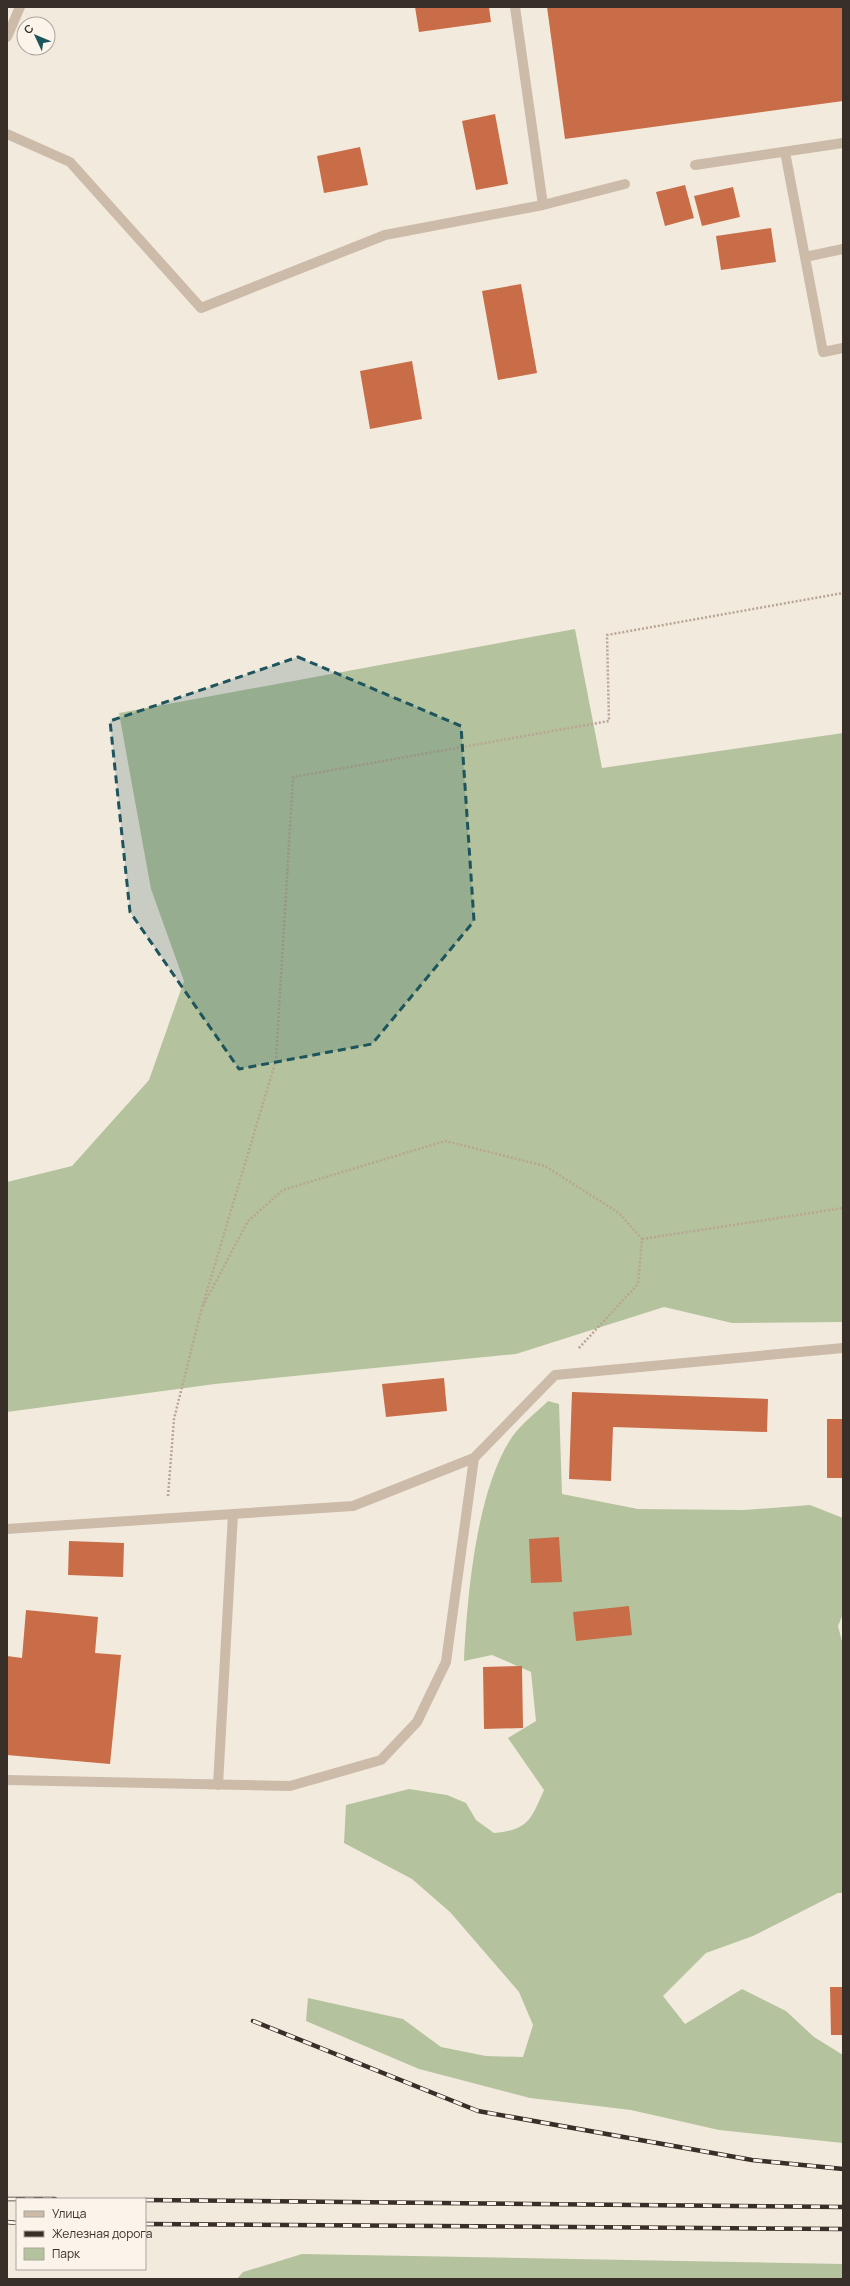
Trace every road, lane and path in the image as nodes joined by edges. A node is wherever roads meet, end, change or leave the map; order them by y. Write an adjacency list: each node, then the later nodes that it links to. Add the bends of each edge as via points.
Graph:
1 (20, 7): 3 (lane)
2 (515, 7): 9 (lane)
3 (7, 37)
4 (7, 134): 9 (lane, via 70,162 201,308 385,235)
5 (843, 143): 6 (lane)
6 (785, 152): 7 (lane); 11 (lane)
7 (695, 165)
8 (625, 184): 9 (lane)
9 (544, 205)
10 (843, 249): 11 (lane)
11 (805, 257): 12 (lane, via 823,352)
12 (843, 348)
13 (843, 593): 16 (path, via 607,635 609,721 293,777 276,1060)
14 (843, 1208): 15 (path)
15 (642, 1239): 16 (path, via 619,1213 545,1166 445,1141 282,1190 248,1221); 18 (path, via 638,1284)
16 (201, 1311): 21 (path, via 174,1419)
17 (843, 1348): 18 (lane)
18 (555, 1375): 19 (lane)
19 (474, 1458): 20 (lane, via 353,1506); 24 (lane, via 446,1662 418,1722 381,1760 290,1786)
20 (233, 1514): 21 (lane); 24 (lane)
21 (166, 1518): 22 (lane)
22 (7, 1529)
23 (7, 1780): 24 (lane)
24 (218, 1785)

